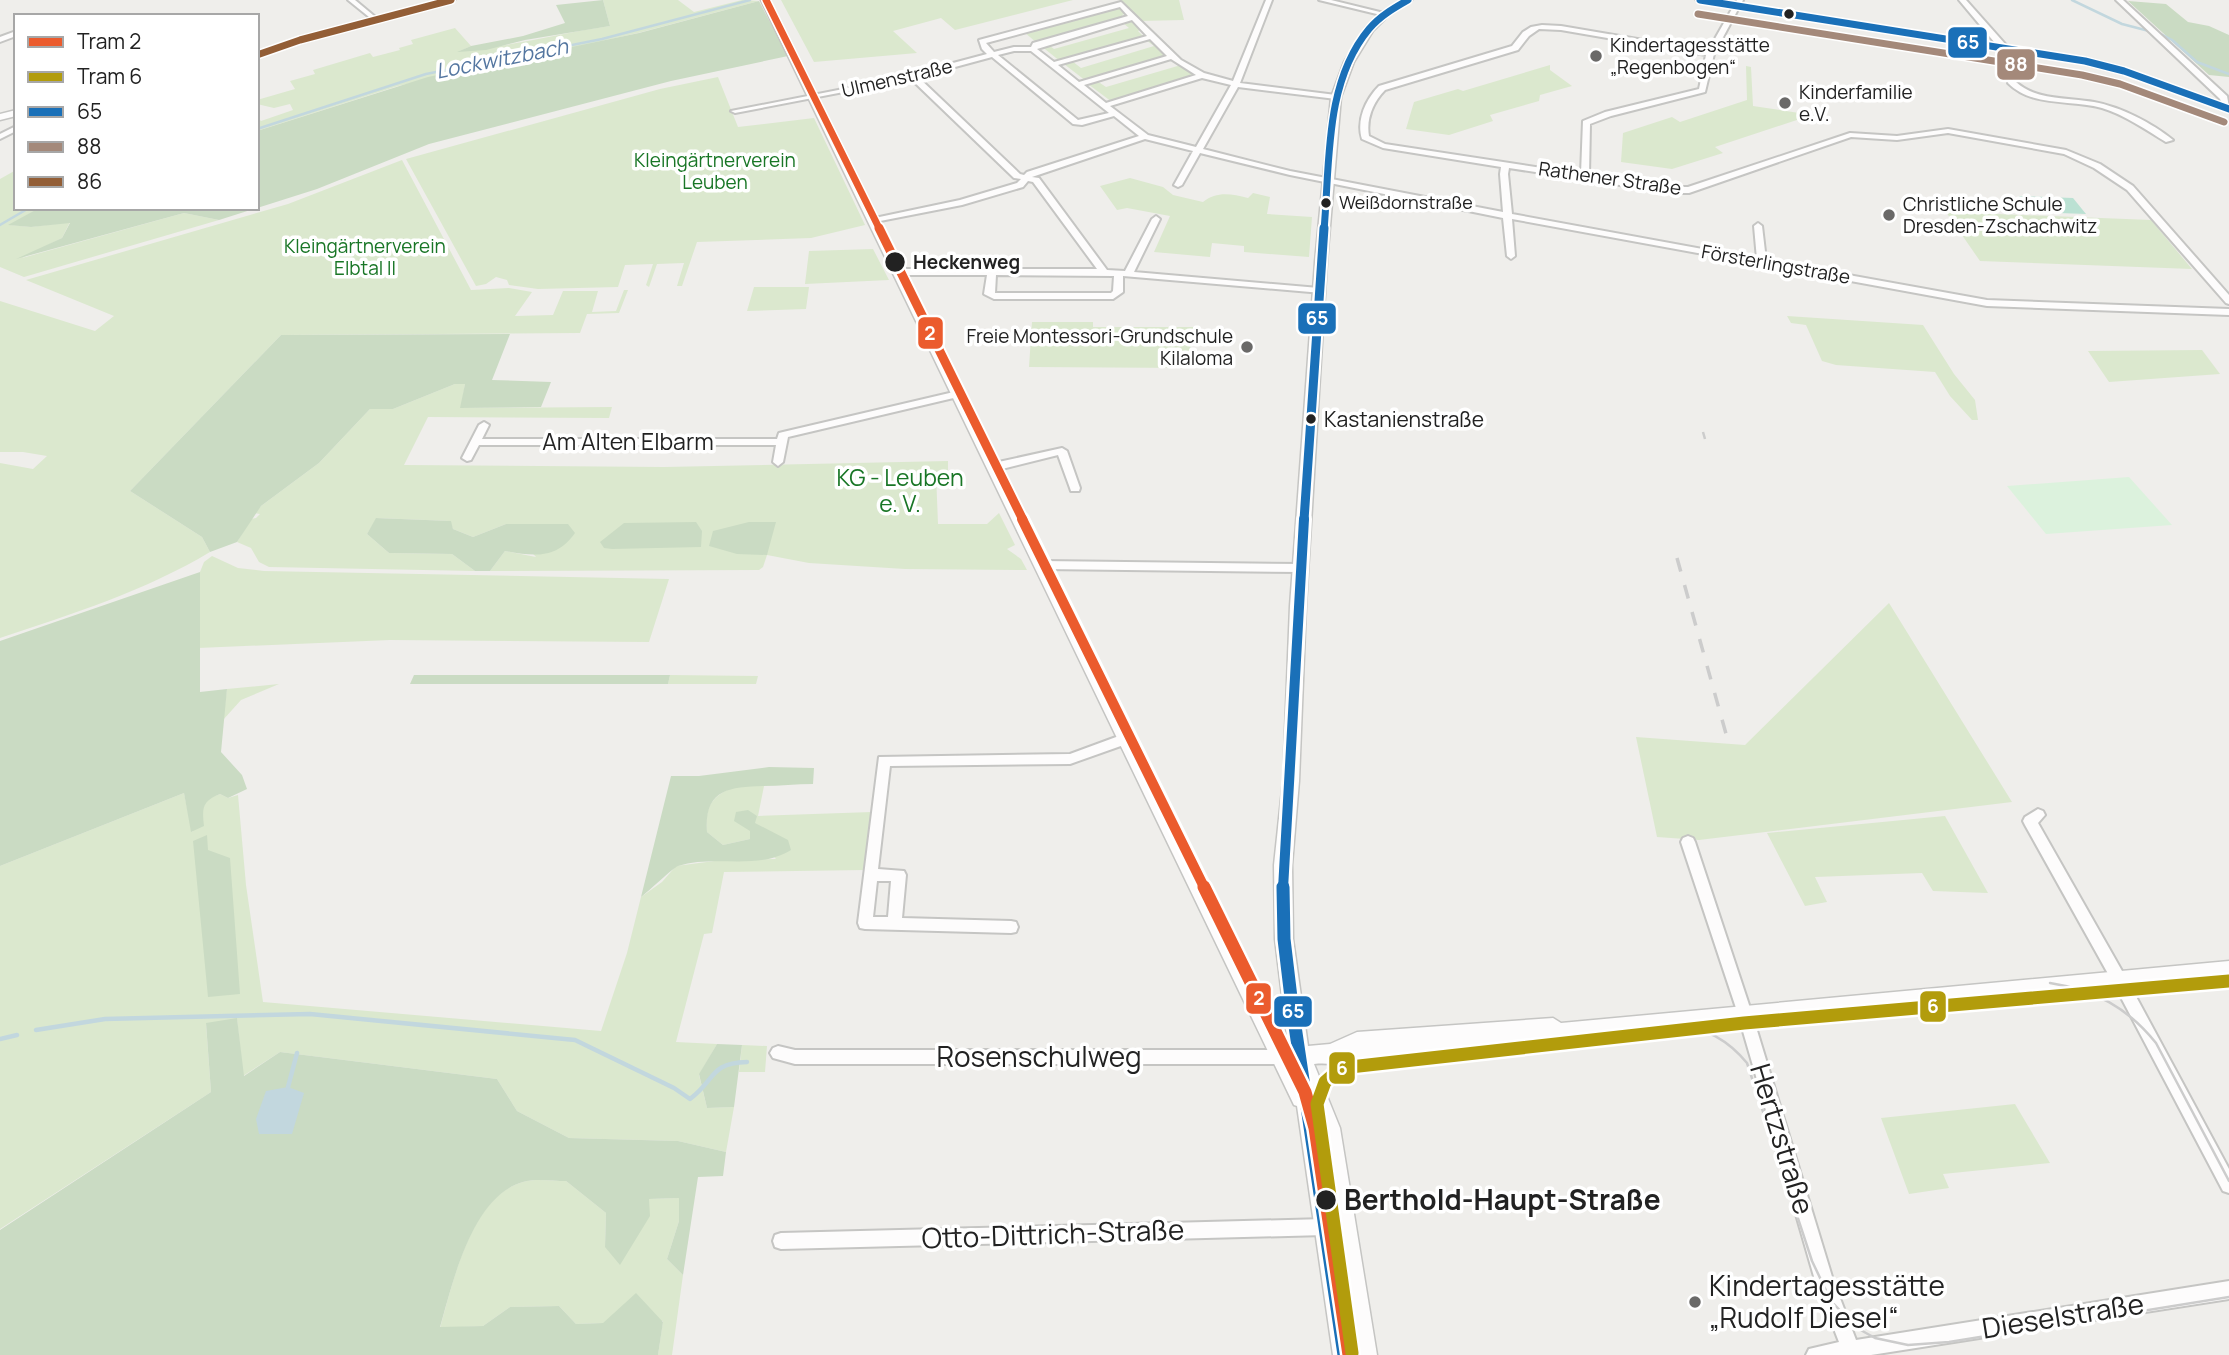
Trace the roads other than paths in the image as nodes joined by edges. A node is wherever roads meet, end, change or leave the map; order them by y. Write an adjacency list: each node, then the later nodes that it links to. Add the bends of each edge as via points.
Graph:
1 (351, 0): 13 (street)
2 (451, 0): 13 (street)
3 (1269, 0): 27 (street)
4 (1322, 0): 11 (street)
5 (1408, 0): 11 (street)
6 (1700, 0): 10 (street)
7 (1962, 0): 16 (street)
8 (2119, 0): 15 (street)
9 (765, 1): 29 (street)
10 (1739, 3): 16 (street); 21 (street)
11 (1385, 14): 30 (street, via 1358,44)
12 (1133, 17): 14 (street); 17 (street); 20 (street, via 1121,4 982,42)
13 (376, 20): 19 (street)
14 (1153, 36): 22 (street); 24 (street)
15 (2160, 38): 32 (street, via 2224,98)
16 (2003, 47): 18 (street)
17 (1033, 49): 20 (street); 24 (street)
18 (2015, 49): 32 (street, via 2112,67); 36 (street, via 2012,83 2021,91 2106,107)
19 (259, 54)
20 (993, 54): 23 (street); 34 (street, via 1076,122)
21 (1710, 54): 38 (street, Rathener Straße, via 1561,28 1536,28 1515,48 1377,91 1362,129 1365,137 1383,146); 39 (street, via 1702,90 1586,123)
22 (1174, 56): 25 (street); 28 (street)
23 (976, 59): 26 (street, Ulmenstraße)
24 (1054, 64): 28 (street)
25 (1203, 75): 27 (street); 31 (street)
26 (914, 76): 29 (street, Ulmenstraße); 40 (street)
27 (1237, 83): 30 (street); 37 (street)
28 (1079, 84): 31 (street)
29 (812, 97): 33 (street, Ulmenstraße); 45 (street)
30 (1336, 97): 41 (street)
31 (1106, 105): 34 (street)
32 (2226, 108)
33 (735, 111)
34 (1116, 113): 35 (street)
35 (1145, 137): 37 (street); 40 (street)
36 (2169, 140)
37 (1198, 151): 41 (street); 42 (street)
38 (1506, 164): 39 (street, Rathener Straße); 43 (street)
39 (1585, 176): 54 (street, Rathener Straße, via 1689,190 1850,135 1897,138 1936,131 2066,152 2130,188)
40 (1024, 179): 45 (street, via 1020,185 962,202); 51 (street, via 1036,180)
41 (1328, 181): 43 (street, Försterlingstraße); 53 (street)
42 (1178, 185)
43 (1508, 216): 47 (street); 48 (street, Försterlingstraße)
44 (1156, 219): 52 (street)
45 (873, 221): 49 (street)
46 (1758, 226): 48 (street)
47 (1510, 256)
48 (1762, 261): 55 (street, Försterlingstraße, via 1987,303)
49 (898, 272): 50 (street); 56 (street)
50 (992, 272): 51 (street); 52 (street, via 989,294 994,296 1104,298 1118,292)
51 (1104, 272): 52 (street)
52 (1124, 273): 53 (street)
53 (1320, 291): 65 (street)
54 (2229, 301)
55 (2229, 312)
56 (958, 394): 59 (street, Am Alten Elbarm, via 783,435); 62 (street)
57 (484, 425): 58 (street)
58 (475, 442): 59 (street, Am Alten Elbarm); 60 (street)
59 (781, 442): 61 (street)
60 (467, 458)
61 (778, 462)
62 (994, 467): 63 (street, via 1062,451); 64 (street)
63 (1075, 488)
64 (1042, 565): 65 (street); 66 (street)
65 (1301, 568): 76 (street, via 1283,865)
66 (1127, 738): 69 (street, via 1070,759 884,761); 76 (street)
67 (2038, 815): 73 (street, via 2030,821)
68 (1688, 842): 74 (street, Hertzstraße)
69 (871, 875): 70 (street, via 898,875); 70 (street, via 865,923)
70 (894, 924): 71 (street)
71 (1011, 927)
72 (2229, 970): 73 (street)
73 (2119, 980): 74 (street); 77 (street)
74 (1745, 1014): 76 (street, via 1364,1058 1331,1053); 81 (street, Hertzstraße, via 1824,1280)
75 (778, 1054): 76 (street, Rosenschulweg)
76 (1292, 1057): 78 (street, via 1308,1115); 83 (street, via 1330,1128)
77 (2229, 1185)
78 (1325, 1227): 79 (street, Otto-Dittrich-Straße); 82 (street)
79 (781, 1241)
80 (2229, 1290): 81 (street, Dieselstraße)
81 (1852, 1352): 84 (street, Dieselstraße)
82 (1344, 1355)
83 (1366, 1355)
84 (1815, 1355)

